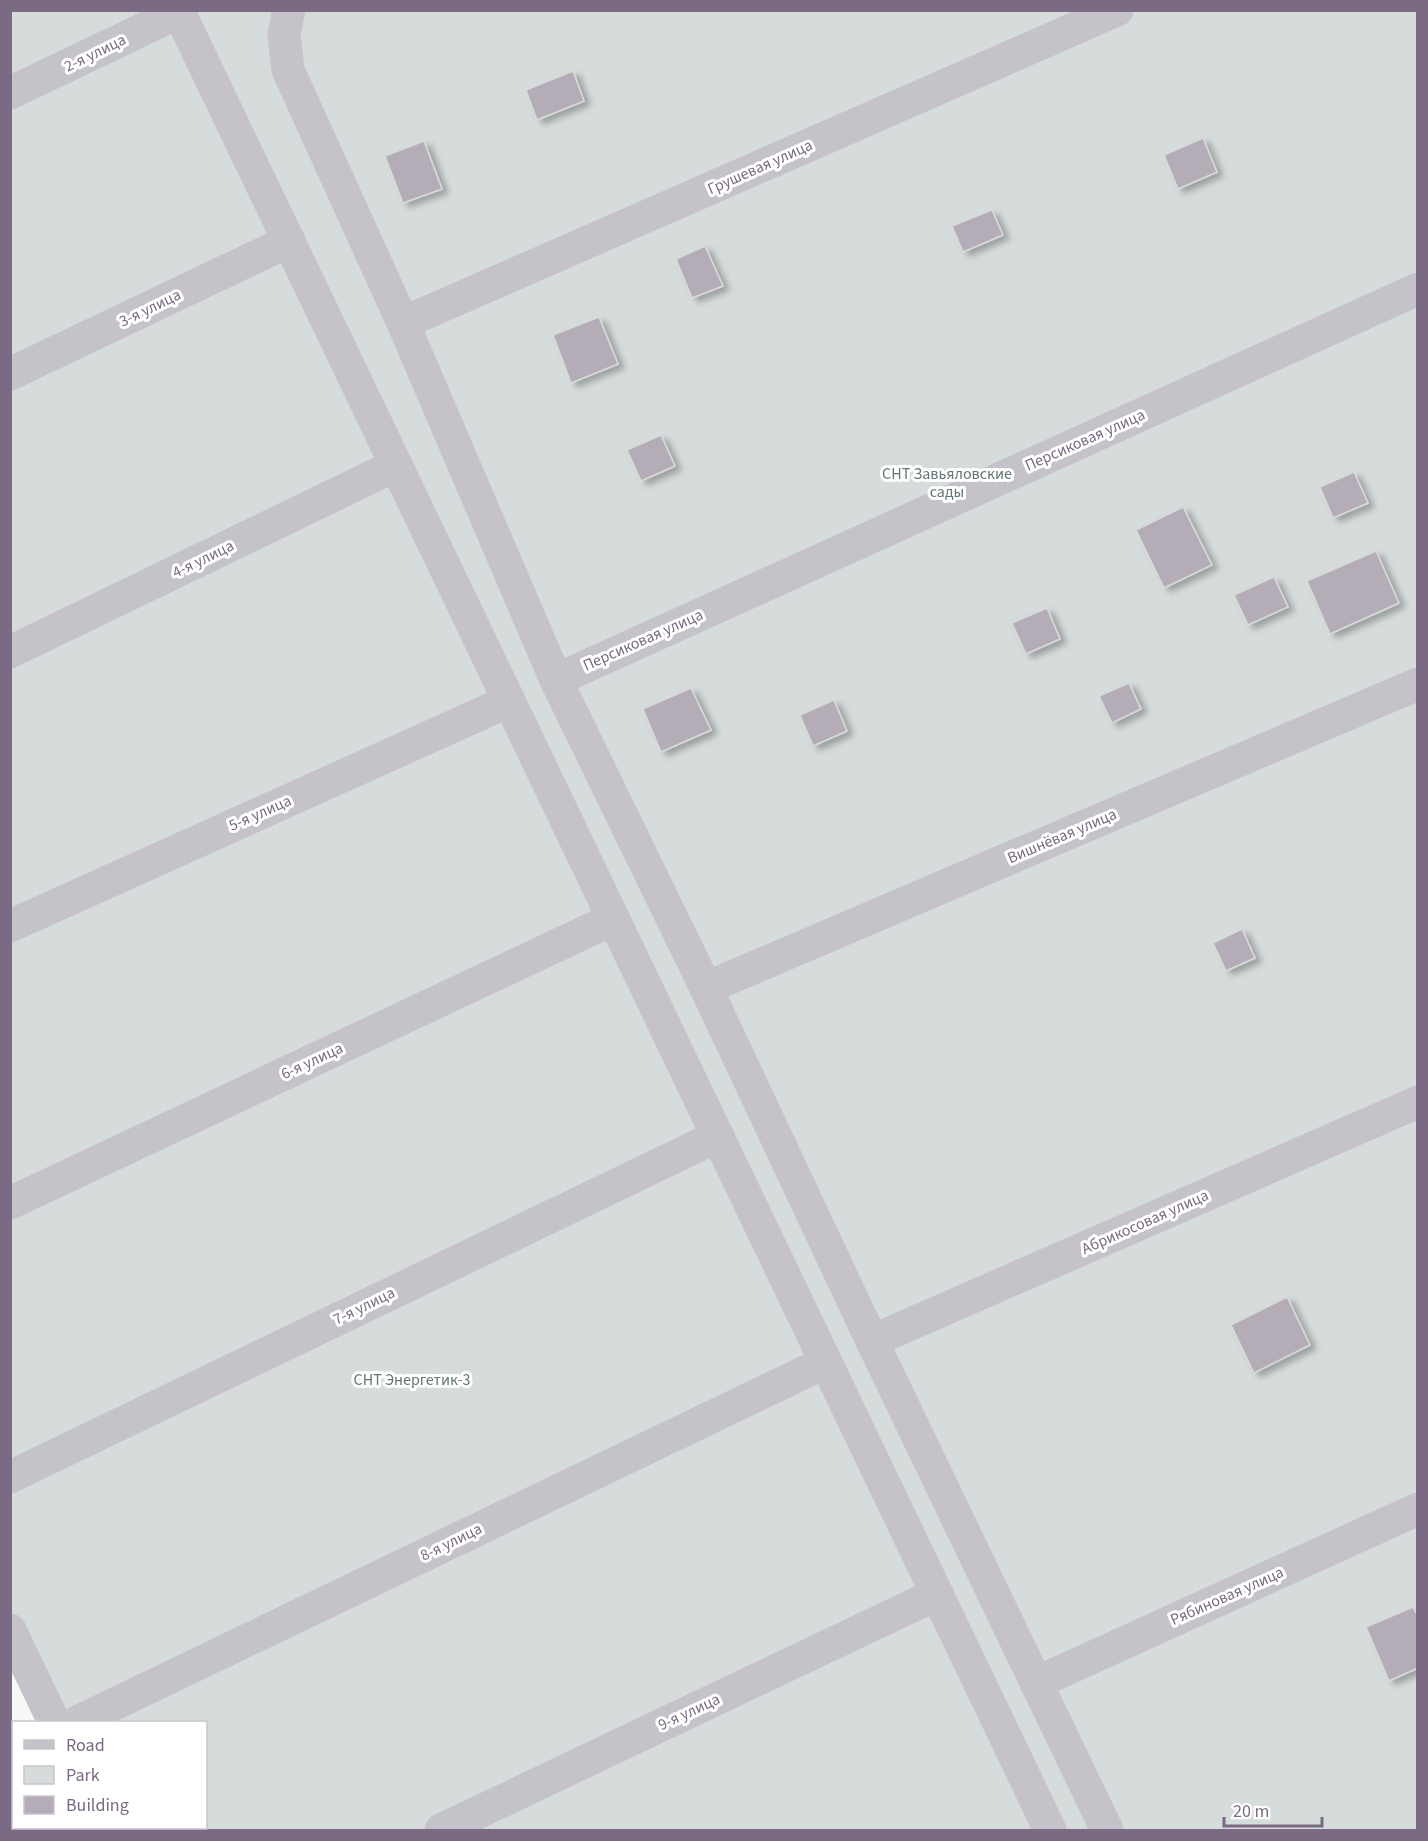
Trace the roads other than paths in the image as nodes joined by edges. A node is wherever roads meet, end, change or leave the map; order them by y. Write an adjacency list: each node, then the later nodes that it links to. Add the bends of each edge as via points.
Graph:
1 (289, 10): 7 (street, via 284,34 288,70)
2 (1117, 10): 7 (street, Грушевая улица)
3 (179, 11): 4 (street, 2-я улица); 5 (street)
4 (10, 93)
5 (289, 241): 8 (street, 3-я улица); 9 (street)
6 (1418, 289): 11 (street, Персиковая улица)
7 (403, 323): 11 (street)
8 (10, 374)
9 (396, 465): 10 (street, 4-я улица); 13 (street)
10 (10, 652)
11 (556, 680): 16 (street)
12 (1418, 684): 16 (street, Вишнёвая улица)
13 (509, 701): 14 (street); 15 (street, 5-я улица)
14 (613, 919): 18 (street); 19 (street, 6-я улица)
15 (10, 926)
16 (706, 988): 20 (street)
17 (1418, 1102): 20 (street, Абрикосовая улица)
18 (718, 1136): 21 (street); 22 (street, 7-я улица)
19 (10, 1203)
20 (872, 1341): 26 (street)
21 (826, 1362): 24 (street); 28 (street, 8-я улица)
22 (10, 1477)
23 (1418, 1509): 26 (street, Рябиновая улица)
24 (937, 1594): 29 (street); 30 (street, 9-я улица)
25 (10, 1630): 27 (street)
26 (1036, 1683): 31 (street)
27 (54, 1721)
28 (78, 1721)
29 (1039, 1827)
30 (441, 1830)
31 (1107, 1830)

